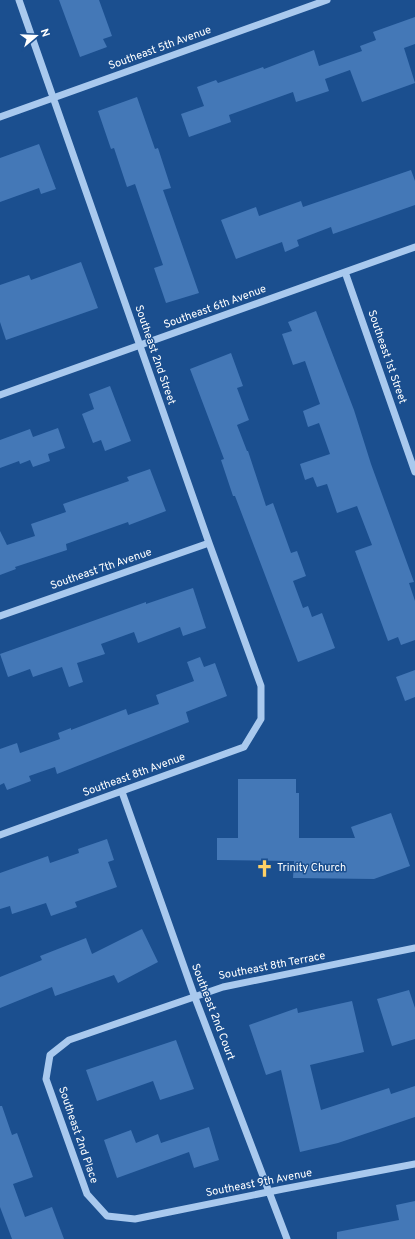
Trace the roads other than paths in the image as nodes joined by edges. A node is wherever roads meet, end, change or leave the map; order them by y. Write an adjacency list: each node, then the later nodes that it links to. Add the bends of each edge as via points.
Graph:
1 (19, 0): 3 (street, Southeast 2nd Street)
2 (327, 0): 3 (street, Southeast 5th Avenue)
3 (54, 98): 4 (street, Southeast 5th Avenue); 7 (street, Southeast 2nd Street)
4 (0, 117)
5 (415, 247): 6 (street, Southeast 6th Avenue)
6 (345, 272): 7 (street, Southeast 6th Avenue); 9 (street, Southeast 1st Street)
7 (141, 346): 8 (street, Southeast 6th Avenue); 10 (street, Southeast 2nd Street)
8 (0, 395)
9 (415, 472)
10 (209, 543): 11 (street, Southeast 7th Avenue); 12 (street, Southeast 2nd Street, via 262,686)
11 (0, 616)
12 (261, 719): 13 (street, Southeast 8th Avenue, via 244,746)
13 (122, 792): 14 (street, Southeast 8th Avenue); 16 (street, Southeast 2nd Court)
14 (0, 835)
15 (415, 948): 16 (street, Southeast 8th Terrace, via 222,987)
16 (194, 995): 17 (street, Southeast 8th Terrace, via 69,1040); 19 (street, Southeast 2nd Court)
17 (50, 1055): 20 (street, Southeast 2nd Place, via 46,1079 87,1194)
18 (415, 1164): 19 (street, Southeast 9th Avenue)
19 (269, 1191): 20 (street, Southeast 9th Avenue, via 135,1219); 21 (street, Southeast 2nd Court)
20 (107, 1216)
21 (287, 1239)

